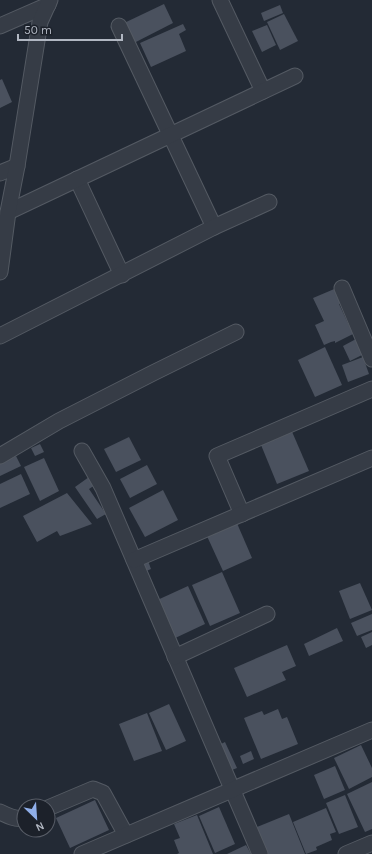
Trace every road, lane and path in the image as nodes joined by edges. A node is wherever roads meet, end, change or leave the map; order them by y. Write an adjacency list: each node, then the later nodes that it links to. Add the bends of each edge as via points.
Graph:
1 (220, 0): 6 (street)
2 (49, 3): 3 (street); 8 (street, via 40,22)
3 (0, 26)
4 (119, 26): 7 (street)
5 (294, 76): 6 (street)
6 (263, 91): 7 (street)
7 (170, 135): 10 (street); 13 (street)
8 (17, 166): 9 (street); 12 (street)
9 (0, 173)
10 (77, 179): 12 (street); 15 (street)
11 (269, 202): 13 (street)
12 (5, 222): 14 (street)
13 (214, 227): 15 (street)
14 (0, 272)
15 (122, 275): 18 (street)
16 (342, 288): 19 (street)
17 (236, 332): 22 (street, via 59,421)
18 (0, 336)
19 (370, 350)
20 (372, 389): 24 (street, via 217,456)
21 (82, 451): 25 (street, via 103,488)
22 (0, 456)
23 (372, 458): 24 (street)
24 (242, 514): 25 (street)
25 (134, 560): 27 (street)
26 (267, 614): 27 (street)
27 (175, 657): 29 (street)
28 (372, 730): 29 (street)
29 (232, 790): 33 (street); 36 (street)
30 (56, 805): 33 (street, via 93,789 103,793)
31 (0, 812): 32 (street)
32 (16, 818)
33 (126, 835): 35 (street)
34 (372, 843): 37 (street)
35 (82, 854)
36 (260, 854)
37 (346, 854)

